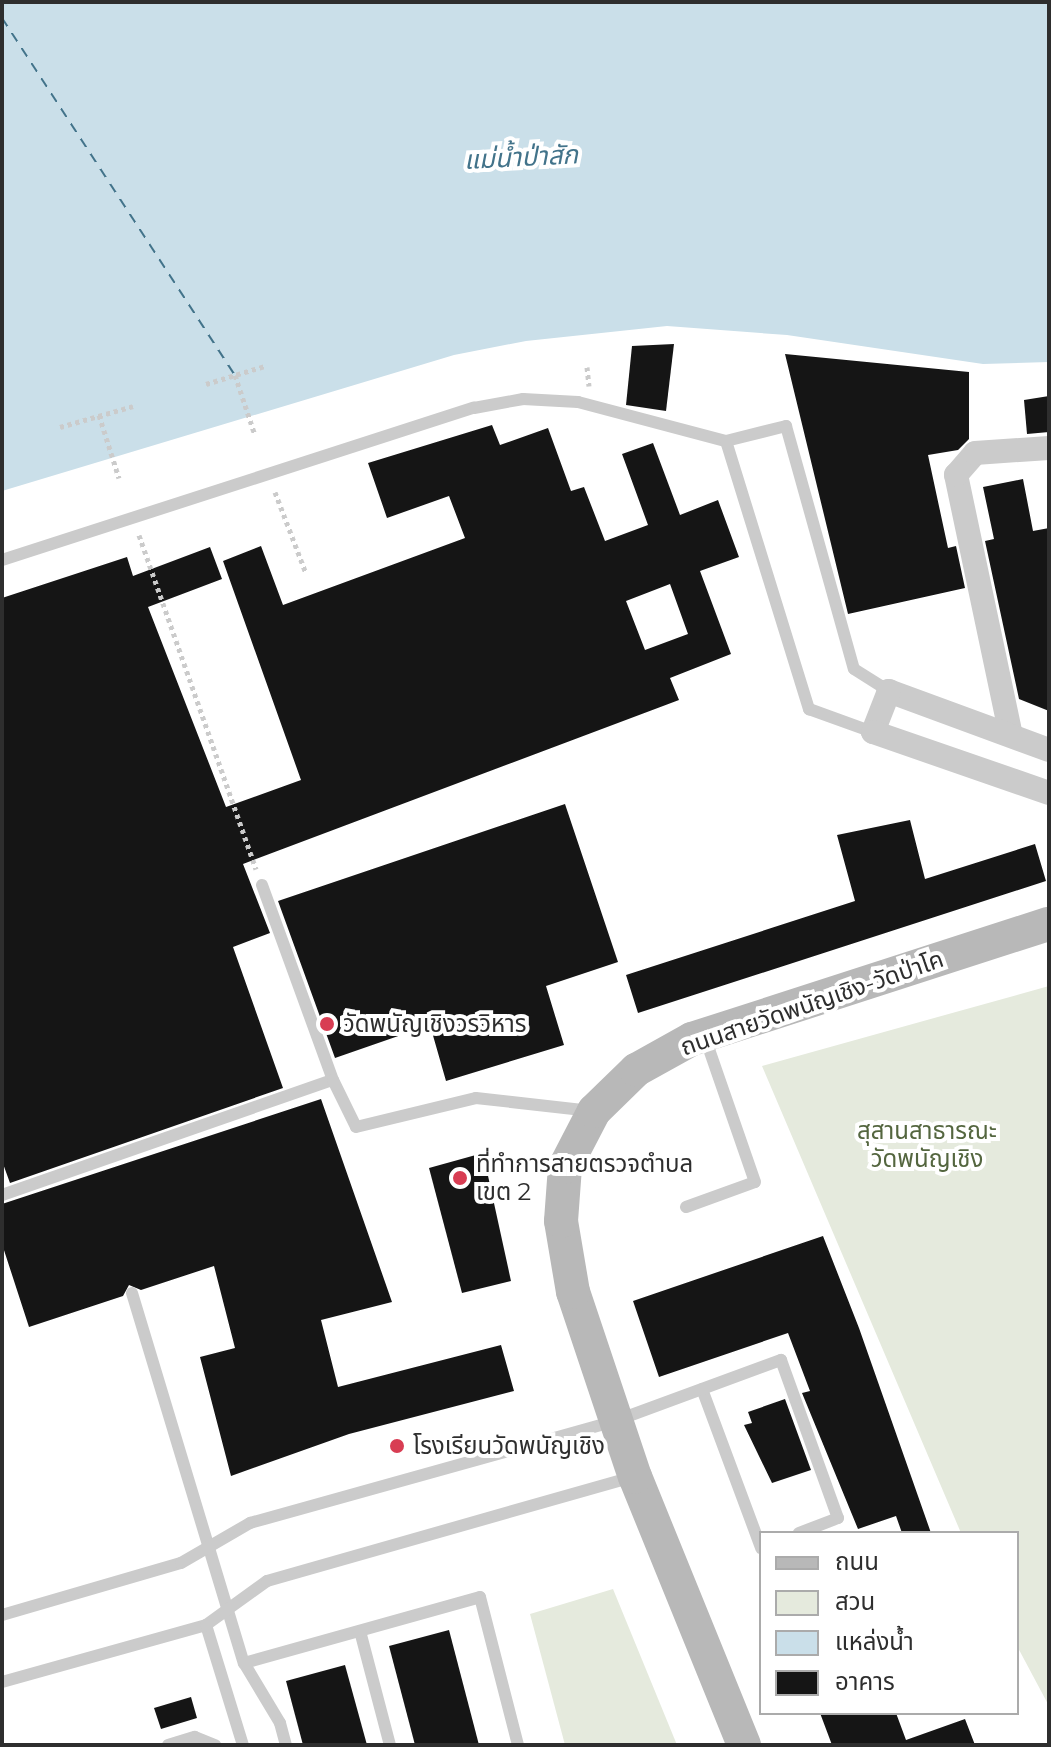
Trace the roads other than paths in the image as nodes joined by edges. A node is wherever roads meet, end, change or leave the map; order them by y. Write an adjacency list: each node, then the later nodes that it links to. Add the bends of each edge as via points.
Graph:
1 (726, 441): 3 (lane, via 578,402 523,399 474,408); 4 (lane, via 786,426 854,669); 6 (lane, via 809,709)
2 (1049, 448): 5 (street, via 975,453 956,475)
3 (2, 560)
4 (889, 691): 5 (street); 6 (street)
5 (1010, 731): 7 (street)
6 (873, 732): 8 (street)
7 (1049, 750)
8 (1049, 793)
9 (262, 885): 12 (lane)
10 (1047, 930): 11 (main road, ถนนสายวัดพนัญเชิง-วัดป่าโค)
11 (704, 1035): 13 (main road, ถนนสายวัดพนัญเชิง-วัดป่าโค, via 636,1070); 15 (lane, via 755,1182)
12 (333, 1080): 13 (lane, via 356,1127 476,1098); 14 (lane, via 93,1168)
13 (594, 1111): 18 (main road, ถนนสายวัดพนัญเชิง-วัดป่าโค, via 565,1167 561,1221 573,1292)
14 (2, 1195)
15 (686, 1207)
16 (132, 1293): 22 (lane)
17 (702, 1389): 18 (lane); 20 (lane, via 781,1360 838,1518); 21 (lane)
18 (615, 1421): 19 (main road, ถนนสายวัดพนัญเชิง-วัดป่าโค); 22 (lane, via 250,1523)
19 (635, 1477): 23 (lane, via 267,1581); 35 (main road, ถนนสายวัดพนัญเชิง-วัดป่าโค)
20 (804, 1531)
21 (759, 1543)
22 (209, 1546): 23 (lane); 24 (lane, via 181,1563)
23 (227, 1608): 25 (lane); 27 (lane)
24 (2, 1615)
25 (206, 1625): 28 (lane); 31 (lane)
26 (360, 1631): 27 (lane); 33 (lane); 34 (lane, via 480,1597)
27 (244, 1663): 32 (lane, via 280,1723)
28 (2, 1682)
29 (168, 1745): 30 (lane, via 195,1737)
30 (215, 1745)
31 (243, 1745)
32 (286, 1745)
33 (390, 1745)
34 (518, 1745)
35 (744, 1745)

